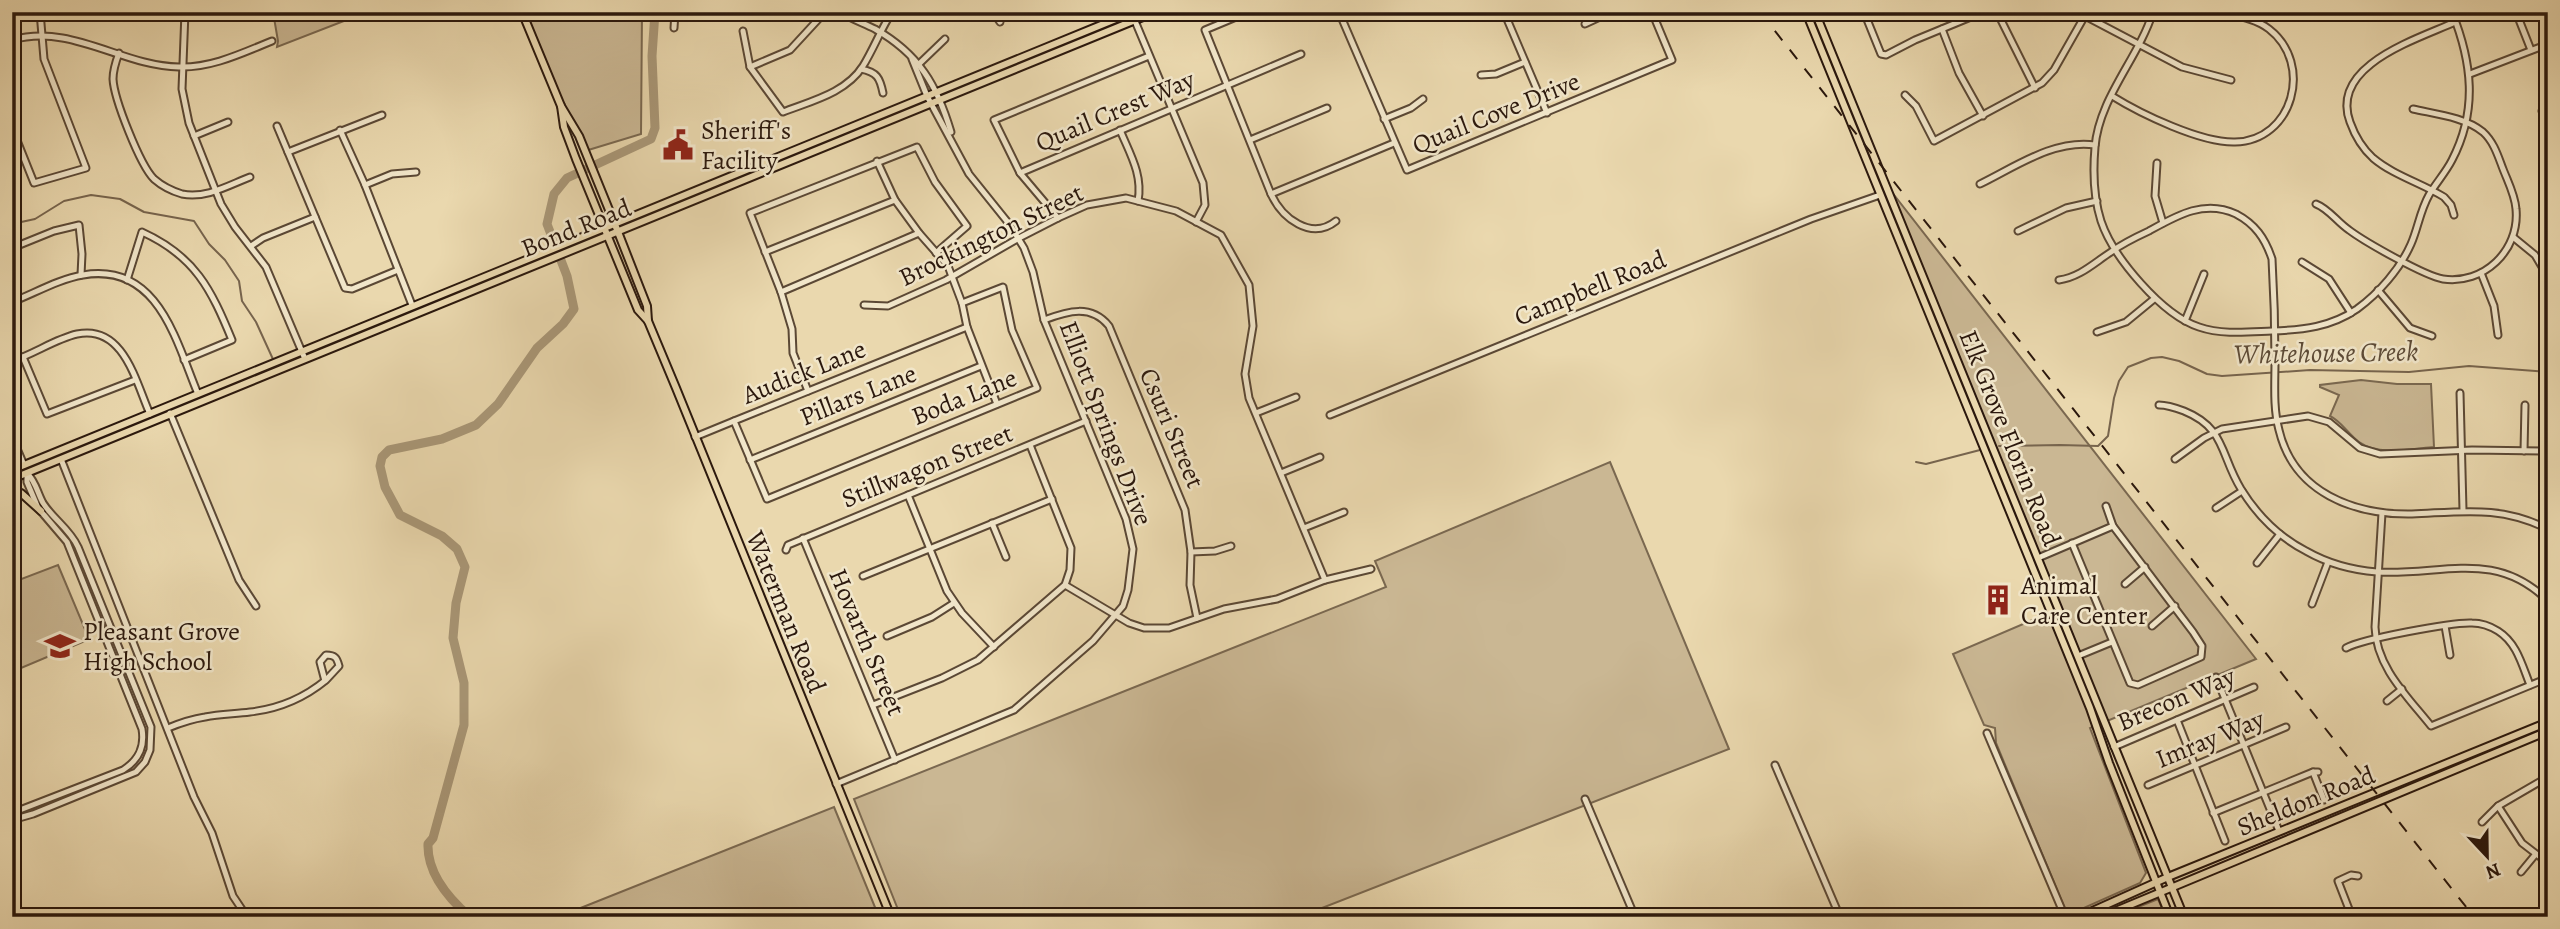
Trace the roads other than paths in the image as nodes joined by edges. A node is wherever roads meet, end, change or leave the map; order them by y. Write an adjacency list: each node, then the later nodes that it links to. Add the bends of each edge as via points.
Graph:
1 (40, 12): 34 (street)
2 (185, 12): 49 (street)
3 (522, 12): 64 (main road, Waterman Road)
4 (675, 12): 30 (street)
5 (825, 12): 48 (street, via 790,50)
6 (840, 12): 33 (street)
7 (892, 12): 33 (street)
8 (993, 12): 27 (street)
9 (1155, 12): 26 (main road, Bond Road)
10 (1248, 12): 54 (street, via 1205,30)
11 (1339, 12): 72 (street, Quail Cove Drive)
12 (1504, 12): 46 (street)
13 (1611, 12): 29 (street)
14 (1652, 12): 69 (street, Quail Cove Drive, via 1672,60)
15 (1806, 12): 95 (main road, Elk Grove Florin Road)
16 (1815, 12): 101 (main road, Elk Grove Florin Road)
17 (1864, 12): 31 (street, via 1881,54)
18 (1983, 12): 31 (street)
19 (1997, 12): 55 (street)
20 (2153, 12): 40 (street)
21 (2219, 12): 60 (street, via 2267,27 2289,54 2294,89 2283,115 2268,132 2244,142 2218,142 2151,117)
22 (2452, 12): 28 (street)
23 (2516, 12): 41 (street)
24 (1128, 13): 38 (main road); 56 (main road, Bond Road)
25 (2086, 14): 40 (street); 55 (street, via 2054,70)
26 (1135, 21): 38 (main road, Bond Road); 44 (street)
27 (1000, 22)
28 (2455, 22): 51 (street); 93 (street, via 2368,65 2354,82 2346,106 2353,131 2371,157)
29 (1585, 24)
30 (674, 28)
31 (1941, 29): 71 (street)
32 (743, 31): 48 (street)
33 (881, 33): 45 (street); 50 (street)
34 (42, 35): 36 (street); 42 (street); 77 (street, via 47,69 86,168 34,183)
35 (945, 39): 47 (street)
36 (12, 40)
37 (272, 41): 49 (street, via 220,62)
38 (1086, 41): 61 (main road, Bond Road)
39 (2548, 44): 41 (street)
40 (2138, 45): 53 (street, via 2194,72); 60 (street)
41 (2531, 50): 51 (street)
42 (119, 52): 49 (street); 94 (street, via 114,71 116,95 148,171 159,183 180,193)
43 (1301, 54): 54 (street, Quail Crest Way)
44 (1149, 56): 65 (street); 89 (street, via 995,120)
45 (912, 59): 47 (street); 59 (street)
46 (1525, 62): 52 (street); 69 (street)
47 (919, 64): 56 (street)
48 (750, 67): 50 (street, via 783,112 837,90)
49 (183, 68): 80 (street, via 184,102)
50 (861, 69): 57 (street, via 876,74)
51 (2470, 74): 74 (street)
52 (1481, 75)
53 (2231, 80)
54 (1226, 85): 65 (street, Quail Crest Way); 81 (street)
55 (2035, 88): 71 (street)
56 (937, 92): 59 (main road, Bond Road); 61 (street)
57 (883, 93)
58 (1905, 95): 71 (street, via 1934,141)
59 (928, 96): 63 (street); 108 (main road, Bond Road)
60 (2112, 96): 84 (street)
61 (941, 99): 63 (main road, Bond Road); 83 (street)
62 (1423, 99): 72 (street)
63 (932, 103): 83 (street); 108 (main road, Bond Road)
64 (561, 106): 108 (main road, Waterman Road); 110 (main road, Waterman Road, via 564,127)
65 (1170, 108): 79 (street, Quail Crest Way); 106 (street, via 1203,183 1205,205)
66 (1327, 108): 81 (street)
67 (2413, 109): 74 (street)
68 (2548, 109): 76 (street, via 2542,111)
69 (1547, 113): 82 (street, Quail Cove Drive, via 1407,170)
70 (382, 115): 78 (street)
71 (1983, 116)
72 (1384, 119): 82 (street, Quail Cove Drive)
73 (228, 122): 80 (street)
74 (2467, 122): 93 (street, via 2450,163); 112 (street, via 2489,138 2499,160 2516,206)
75 (277, 126): 85 (street)
76 (2548, 127)
77 (12, 128)
78 (340, 130): 85 (street); 92 (street)
79 (1120, 130): 89 (street, Quail Crest Way); 98 (street, via 1138,170)
80 (194, 136): 94 (street)
81 (1251, 140): 96 (street)
82 (1394, 143): 96 (street)
83 (955, 144): 113 (street, Elliott Springs Drive, via 969,174)
84 (2095, 145): 91 (street, via 2059,146); 99 (street)
85 (288, 152): 103 (street)
86 (877, 161): 97 (street); 117 (street, via 750,213); 118 (street, via 917,146 934,182 967,226)
87 (2157, 163): 107 (street, via 2155,196)
88 (416, 172): 92 (street, via 392,174)
89 (1020, 173): 104 (street)
90 (250, 177): 94 (street)
91 (1980, 184)
92 (365, 185): 121 (street)
93 (2432, 190): 102 (street, via 2448,201); 119 (street)
94 (215, 191): 114 (street, via 227,216)
95 (1879, 193): 101 (main road); 163 (street, Campbell Road, via 1870,192 1865,198); 210 (main road, Elk Grove Florin Road)
96 (1270, 194): 105 (street, via 1280,211 1295,223 1316,229)
97 (895, 200): 111 (street); 117 (street)
98 (1138, 201): 104 (street, Brockington Street, via 1126,198 1087,205); 106 (street, Brockington Street, via 1176,211)
99 (2097, 201): 109 (street, via 2066,208); 116 (street, via 2101,222)
100 (2316, 204): 119 (street, via 2351,232)
101 (1897, 212): 208 (main road, Elk Grove Florin Road)
102 (2454, 215)
103 (315, 217): 114 (street); 121 (street, via 345,288)
104 (1058, 218): 113 (street, Brockington Street)
105 (1336, 221)
106 (1196, 222): 161 (street, Brockington Street, via 1221,235 1249,285 1253,326 1245,374)
107 (2163, 223): 116 (street); 141 (street, via 2187,211 2209,208 2231,212 2257,229 2272,259)
108 (617, 228): 110 (main road, Bond Road); 138 (main road, Waterman Road, via 647,306)
109 (2018, 231)
110 (607, 232): 134 (main road, Bond Road, via 568,242); 138 (main road, Waterman Road, via 638,310); 143 (main road, Bond Road, via 571,251)
111 (919, 233): 118 (street); 130 (street)
112 (2513, 237): 122 (street, via 2501,257); 126 (street, via 2535,255)
113 (1019, 238): 125 (street, Brockington Street); 137 (street, Elliott Springs Drive)
114 (251, 246): 146 (street, via 271,276)
115 (12, 248): 124 (street, via 79,225)
116 (2116, 248): 128 (street, via 2077,275); 131 (street)
117 (765, 252): 130 (street)
118 (936, 253): 125 (street)
119 (2403, 260): 122 (street, via 2440,278 2462,279); 129 (street)
120 (2302, 262): 136 (street, via 2329,279)
121 (398, 270): 134 (street)
122 (2481, 273): 144 (street, via 2494,306)
123 (2204, 274): 139 (street)
124 (81, 275): 127 (street); 132 (street)
125 (952, 277): 133 (street); 135 (street, Brockington Street, via 888,306)
126 (2548, 277)
127 (127, 280): 148 (street, via 150,295 163,311); 148 (street, via 142,232 178,253 204,280 233,340)
128 (2059, 280)
129 (2378, 290): 136 (street); 145 (street, via 2410,328)
130 (781, 292): 153 (street, via 792,329 793,353)
131 (2154, 299): 139 (street); 142 (street, via 2126,322)
132 (12, 302)
133 (962, 303): 140 (street); 157 (street, Boda Lane, via 1003,287 1012,330 1037,388)
134 (412, 305): 143 (main road, via 408,312); 146 (main road, Bond Road)
135 (864, 305)
136 (2351, 313): 141 (street, via 2322,326)
137 (1044, 320): 167 (street, Elliott Springs Drive); 206 (street, Csuri Street, via 1082,310 1102,317 1109,326 1185,510)
138 (648, 321): 170 (main road, Waterman Road)
139 (2185, 321): 141 (street, via 2211,331)
140 (967, 327): 150 (street); 153 (street, Audick Lane)
141 (2274, 331): 165 (street)
142 (2097, 332)
143 (361, 335): 146 (main road, Bond Road)
144 (2498, 335)
145 (2432, 336)
146 (303, 355): 151 (main road, Bond Road)
147 (23, 357): 149 (street); 152 (street, via 78,334 96,334 126,355); 152 (street, via 47,414)
148 (184, 360): 155 (street)
149 (12, 361)
150 (981, 366): 157 (street); 177 (street, Pillars Lane)
151 (267, 370): 155 (main road, Bond Road); 160 (main road, Bond Road)
152 (135, 380): 162 (street)
153 (808, 391): 166 (street, Audick Lane)
154 (2460, 393): 172 (street)
155 (198, 394): 162 (main road, Bond Road); 164 (main road)
156 (1296, 397): 161 (street)
157 (997, 404): 188 (street, Boda Lane)
158 (2159, 405): 168 (street, via 2194,415)
159 (2525, 405): 173 (street)
160 (170, 413): 164 (main road, Bond Road); 223 (street, via 239,580)
161 (1256, 413): 181 (street, Brockington Street)
162 (150, 414): 179 (main road, Bond Road)
163 (1330, 415)
164 (158, 419): 176 (main road, Bond Road)
165 (2277, 420): 168 (street); 172 (street, via 2323,419 2360,448 2380,454); 195 (street, via 2293,461 2316,488 2347,506)
166 (734, 421): 170 (street); 177 (street, Audick Lane)
167 (1086, 421): 171 (street, Stillwagon Street); 225 (street, Elliott Springs Drive, via 1126,519 1133,549 1128,590)
168 (2216, 432): 178 (street); 186 (street)
169 (12, 437): 179 (street)
170 (695, 437): 258 (main road, Waterman Road)
171 (1030, 444): 187 (street, Stillwagon Street); 189 (street)
172 (2463, 450): 173 (street); 192 (street)
173 (2524, 451): 174 (street)
174 (2548, 451)
175 (1320, 457): 181 (street)
176 (61, 459): 182 (main road, Bond Road); 247 (street)
177 (750, 460): 188 (street, Audick Lane)
178 (2175, 460)
179 (24, 465): 180 (main road, Bond Road); 182 (main road)
180 (12, 470)
181 (1280, 472): 198 (street, Brockington Street)
182 (27, 473): 183 (main road, Bond Road); 184 (street); 266 (street, via 78,547 152,738 145,762 127,777)
183 (12, 479)
184 (29, 487): 185 (street); 193 (street)
185 (15, 491): 193 (main road)
186 (2242, 492): 191 (street); 200 (street)
187 (908, 495): 201 (street, Stillwagon Street); 204 (street)
188 (766, 499)
189 (1052, 499): 196 (street); 219 (street, via 1071,548)
190 (2106, 506): 197 (street)
191 (2216, 508)
192 (2463, 510): 195 (street); 199 (street, via 2506,514)
193 (41, 511): 264 (street, via 67,542 144,738 138,757 123,770)
194 (1345, 512): 198 (street)
195 (2382, 513): 214 (street)
196 (992, 523): 204 (street); 207 (street)
197 (2113, 526): 202 (street); 212 (street)
198 (1304, 528): 217 (street, Brockington Street)
199 (2548, 528)
200 (2280, 534): 209 (street); 211 (street)
201 (803, 538): 205 (street, Stillwagon Street); 244 (street, Hovarth Street)
202 (2072, 543): 208 (street); 231 (street)
203 (1231, 546): 206 (street)
204 (930, 548): 215 (street); 221 (street)
205 (786, 550)
206 (1191, 552): 226 (street, Csuri Street, via 1190,585)
207 (1006, 557)
208 (2038, 558): 216 (main road, Elk Grove Florin Road)
209 (2328, 562): 214 (street); 222 (street)
210 (2031, 563): 216 (main road); 251 (main road, Elk Grove Florin Road)
211 (2257, 563)
212 (2144, 567): 218 (street); 224 (street)
213 (1371, 569): 217 (street)
214 (2378, 572): 220 (street, via 2486,568 2517,578); 230 (street)
215 (863, 576)
216 (2046, 578): 235 (main road, Elk Grove Florin Road)
217 (1325, 580): 226 (street, via 1276,599)
218 (2125, 584)
219 (1065, 585): 225 (street); 232 (street)
220 (2548, 601)
221 (954, 603): 229 (street); 232 (street)
222 (2312, 604)
223 (256, 606)
224 (2175, 606): 227 (street); 231 (street, via 2202,646 2196,660 2133,685)
225 (1115, 616): 226 (street, via 1144,628 1168,628); 254 (street, Elliott Springs Drive, via 1014,710)
226 (1197, 618)
227 (2152, 625)
228 (2445, 626): 230 (street); 234 (street); 239 (street, via 2472,622 2498,631 2513,646)
229 (887, 636)
230 (2376, 639): 233 (street); 241 (street, via 2384,664)
231 (2112, 642): 235 (street)
232 (994, 647): 244 (street, via 963,669)
233 (2346, 648)
234 (2449, 655)
235 (2078, 656): 253 (main road, Elk Grove Florin Road)
236 (2216, 677): 242 (street)
237 (2548, 678): 239 (street)
238 (325, 681): 238 (street, via 339,666 332,655 320,662); 247 (street, via 273,708)
239 (2530, 685): 241 (street, via 2431,726)
240 (2254, 687): 242 (street, Brecon Way)
241 (2402, 689): 243 (street)
242 (2225, 699): 245 (street, Brecon Way); 252 (street)
243 (2387, 701)
244 (873, 705): 254 (street, Hovarth Street)
245 (2176, 720): 253 (street, Brecon Way); 256 (street)
246 (2548, 722): 268 (main road, Sheldon Road)
247 (168, 727): 280 (street, via 233,896)
248 (2286, 727): 252 (street, Imray Way)
249 (2548, 731): 271 (main road, Sheldon Road)
250 (1987, 733): 284 (street)
251 (2100, 738): 253 (main road); 277 (main road, Elk Grove Florin Road)
252 (2244, 746): 256 (street, Imray Way); 260 (street)
253 (2113, 747): 276 (main road, Elk Grove Florin Road)
254 (895, 760): 258 (street, Elliott Springs Drive)
255 (1775, 765): 283 (street)
256 (2195, 766): 259 (street, Imray Way); 265 (street)
257 (2548, 778): 263 (street)
258 (836, 784): 281 (main road, Waterman Road)
259 (2148, 785)
260 (2263, 792): 262 (street, via 2316,772); 265 (street); 269 (street)
261 (1585, 799): 282 (street)
262 (2324, 800)
263 (2498, 806): 267 (street); 272 (street)
264 (12, 813)
265 (2213, 813): 270 (street)
266 (12, 820)
267 (2482, 822)
268 (2297, 825): 269 (main road, Sheldon Road); 271 (main road)
269 (2279, 831): 276 (main road, Sheldon Road)
270 (2225, 841)
271 (2260, 850): 278 (main road, Sheldon Road)
272 (2535, 855): 273 (street); 274 (street)
273 (2548, 863)
274 (2521, 872)
275 (2358, 876): 289 (street, via 2339,881)
276 (2168, 877): 277 (main road, Sheldon Road); 278 (main road, Elk Grove Florin Road)
277 (2157, 882): 279 (main road, Elk Grove Florin Road); 285 (main road, Sheldon Road)
278 (2172, 887): 279 (main road, Sheldon Road); 288 (main road, Elk Grove Florin Road)
279 (2161, 892): 286 (main road, Sheldon Road); 287 (main road, Elk Grove Florin Road)
280 (247, 917)
281 (891, 917)
282 (1635, 917)
283 (1840, 917)
284 (2065, 917)
285 (2079, 917)
286 (2101, 917)
287 (2170, 917)
288 (2184, 917)
289 (2352, 917)

